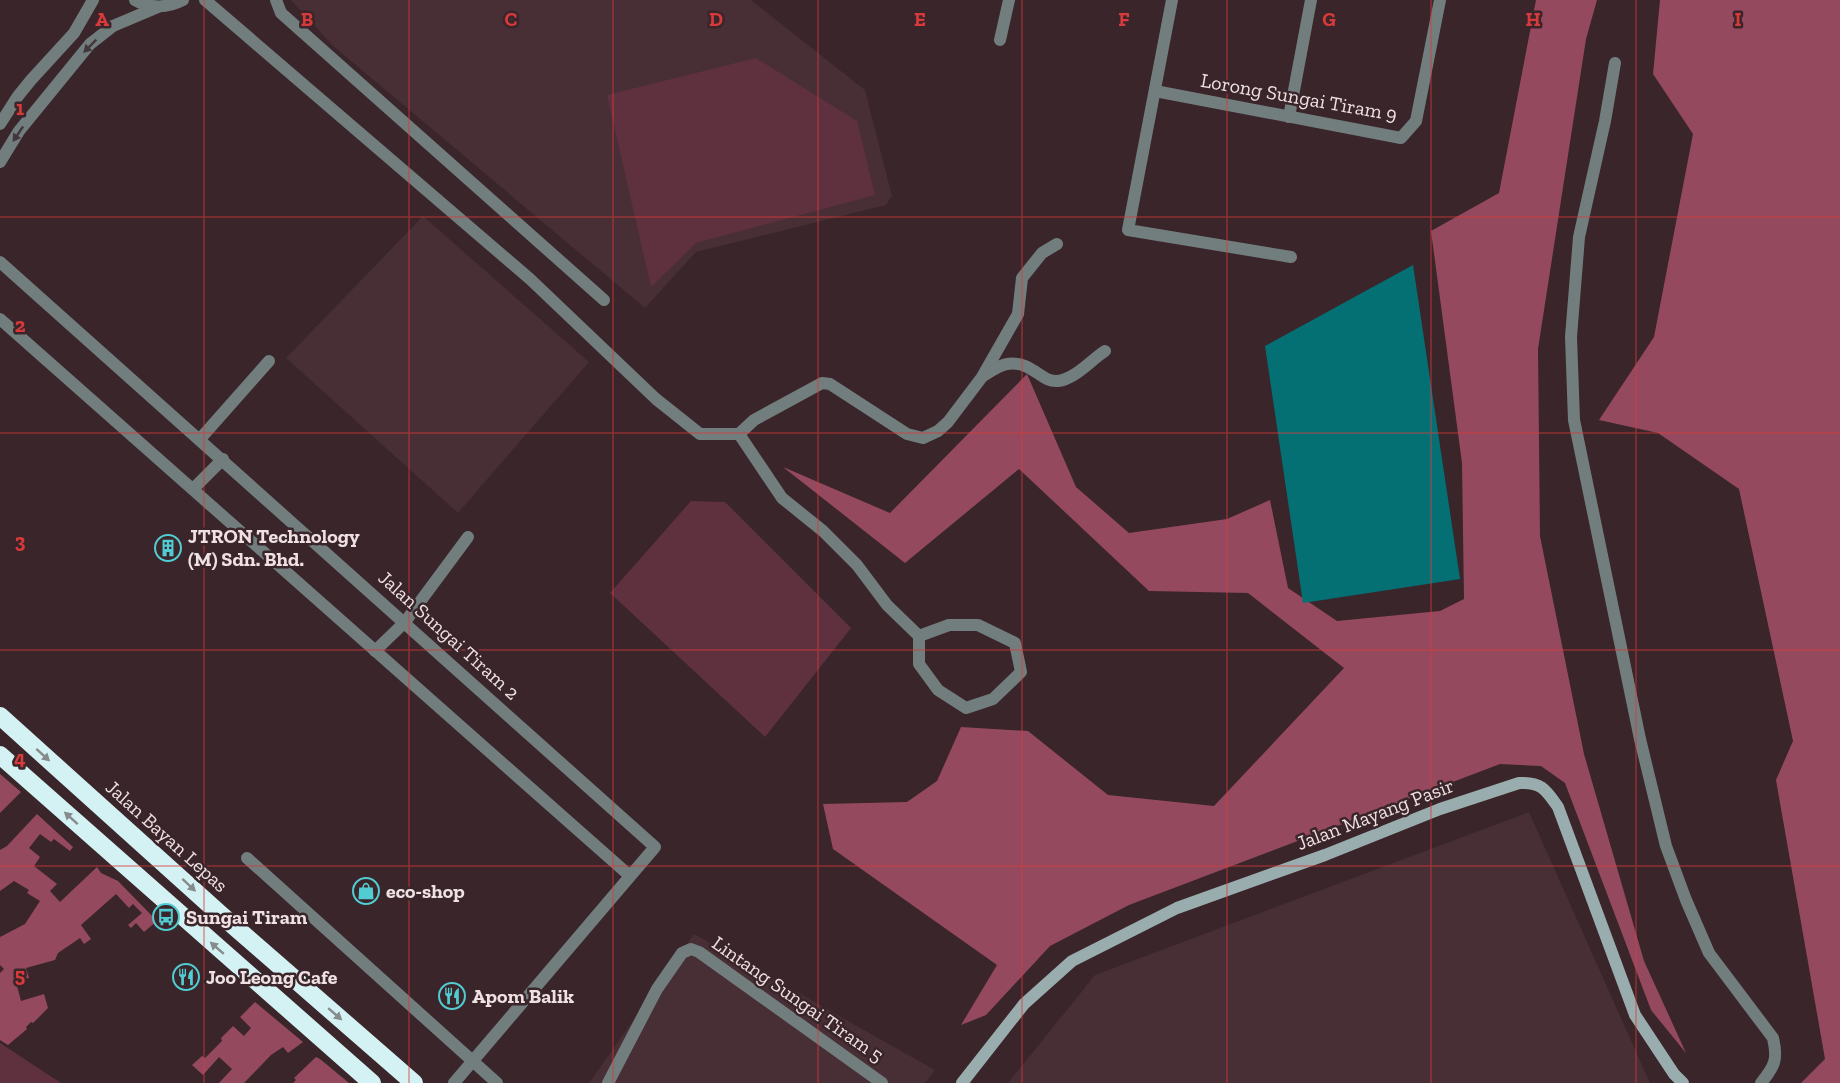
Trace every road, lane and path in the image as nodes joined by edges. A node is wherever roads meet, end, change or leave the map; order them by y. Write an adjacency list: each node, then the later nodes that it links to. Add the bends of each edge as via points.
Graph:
1 (93, 0): 15 (street, via 74,33 31,80)
2 (135, 0): 10 (street)
3 (183, 0): 10 (street)
4 (205, 0): 25 (street, via 530,279 656,399 700,434)
5 (276, 0): 20 (street, via 281,13)
6 (1009, 0): 11 (street)
7 (1172, 0): 13 (street)
8 (1311, 0): 14 (street)
9 (1440, 0): 14 (street, Lorong Sungai Tiram 9, via 1416,122 1401,138)
10 (158, 7): 16 (street, one-way to 16, via 113,26 90,44 19,131)
11 (1000, 40)
12 (1615, 63): 46 (street, via 1580,237 1571,337 1574,420 1666,846 1709,953 1773,1038 1777,1054 1772,1071)
13 (1155, 92): 14 (street, Lorong Sungai Tiram 9); 18 (street, via 1128,230)
14 (1289, 117)
15 (0, 124)
16 (0, 162)
17 (1057, 244): 24 (street, via 1042,253 1022,278 1018,314)
18 (1291, 257)
19 (0, 264): 26 (street, Jalan Sungai Tiram 2)
20 (604, 300)
21 (0, 319): 28 (street)
22 (1105, 351): 24 (street, via 1068,379 1059,381 1050,381 1017,363 1005,364)
23 (269, 361): 26 (street)
24 (981, 376): 25 (street, via 948,422 923,438 907,434 830,384 822,383 754,420)
25 (739, 434): 31 (street, via 782,498 849,556 887,605)
26 (200, 439): 27 (street, Jalan Sungai Tiram 2)
27 (223, 459): 28 (street); 30 (street, Jalan Sungai Tiram 2)
28 (193, 489): 32 (street)
29 (468, 537): 30 (street)
30 (405, 622): 32 (street); 36 (street, Jalan Sungai Tiram 2, via 655,847)
31 (919, 636): 31 (street, via 949,625 978,625 1015,643 1021,672 993,699 966,708 938,690 919,664)
32 (375, 651): 36 (street)
33 (0, 716): 39 (highway, Jalan Bayan Lepas, one-way to 39)
34 (0, 755): 38 (highway, one-way to 34)
35 (247, 858): 37 (street)
36 (630, 876): 37 (street)
37 (472, 1062): 40 (street); 41 (street)
38 (372, 1083)
39 (414, 1083)
40 (454, 1083)
41 (497, 1083)
42 (608, 1083): 43 (street, Lintang Sungai Tiram 5, via 657,989 682,953 691,949)
43 (882, 1083)
44 (962, 1083): 45 (street, Jalan Mayang Pasir, via 1024,1004 1072,961 1177,908 1440,809 1533,782 1545,789 1558,807 1635,1015)
45 (1683, 1083)
46 (1761, 1083)

